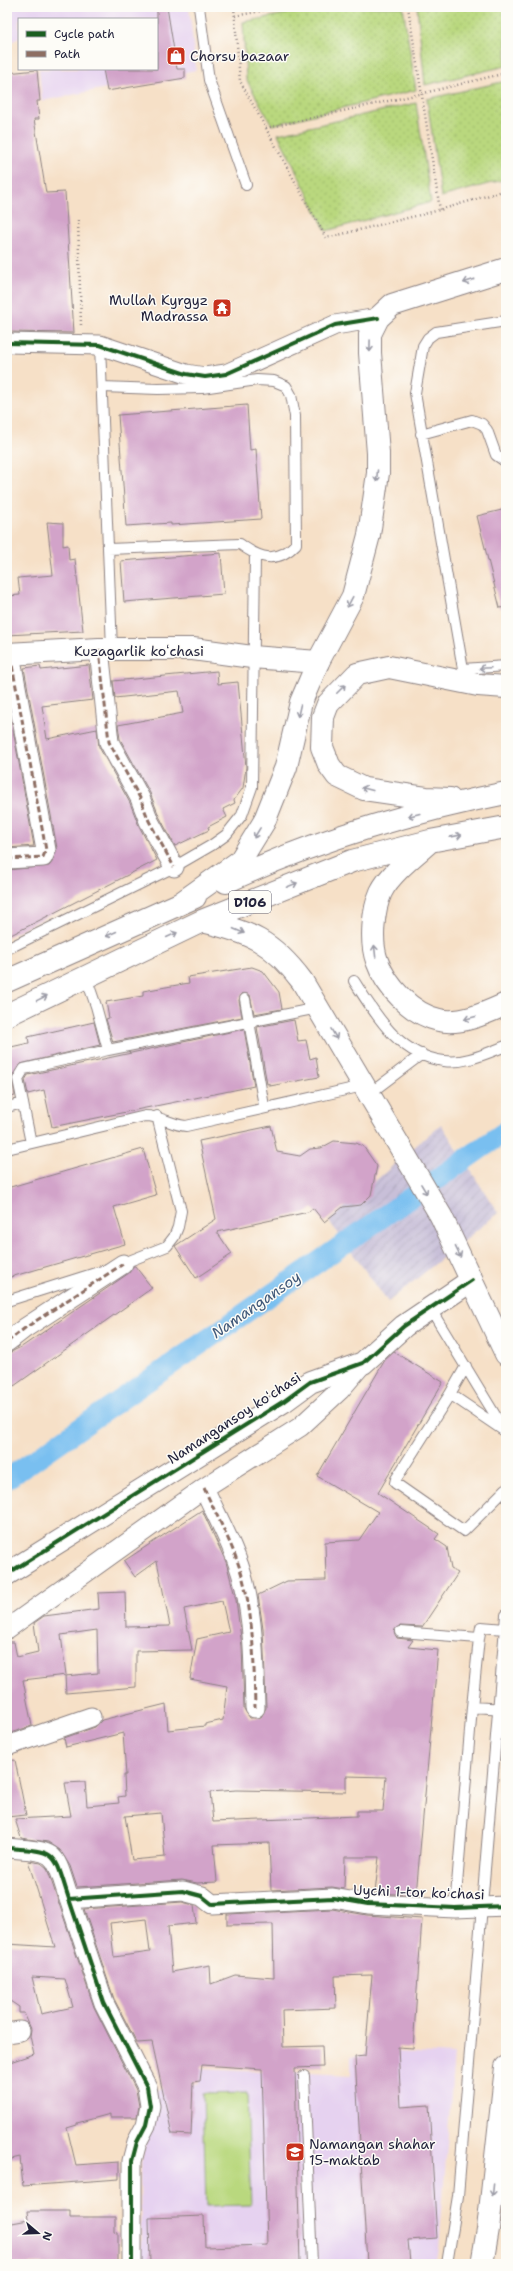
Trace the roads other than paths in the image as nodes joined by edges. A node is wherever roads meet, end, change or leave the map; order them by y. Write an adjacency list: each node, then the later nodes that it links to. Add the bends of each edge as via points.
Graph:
1 (199, 7): 2 (lane, via 209,80)
2 (246, 185)
3 (506, 269): 4 (main road, one-way to 4, via 392,305)
4 (378, 318): 7 (street, via 335,325 226,374 205,377 186,374); 16 (main road, one-way to 16, via 370,334 378,453 375,500 369,535 353,596)
5 (506, 321): 9 (lane, via 436,332 428,338 423,346 415,393)
6 (7, 343): 7 (street)
7 (91, 345): 8 (lane)
8 (102, 387): 11 (lane); 12 (lane, via 158,390 202,388 257,380 274,381 286,386 291,395 295,416 296,544 280,556 264,558)
9 (421, 434): 10 (lane, via 472,420 482,424 487,430 496,455); 18 (lane)
10 (506, 462)
11 (108, 550): 12 (lane, via 240,544); 13 (lane)
12 (255, 555): 15 (lane)
13 (106, 649): 14 (main road, Kuzagarlik koʻchasi); 15 (main road, Kuzagarlik koʻchasi, via 193,649); 26 (street, via 109,742)
14 (9, 654): 25 (street, via 46,850 43,857)
15 (252, 657): 16 (main road, Kuzagarlik koʻchasi); 26 (lane, via 252,787 248,801 242,815 226,834)
16 (318, 662): 27 (main road, one-way to 27, via 301,702 286,767 264,822 240,861)
17 (506, 666): 18 (lane, one-way to 18)
18 (463, 669): 19 (lane)
19 (478, 685): 20 (main road); 22 (main road, one-way to 19, via 426,798 364,789 337,776 329,765 322,747 323,717 328,704 357,674 388,667)
20 (506, 687)
21 (506, 793): 22 (main road, D106)
22 (476, 799): 27 (main road, D106, one-way to 27, via 398,819 274,860)
23 (506, 827): 24 (main road, D106, one-way to 23)
24 (430, 841): 29 (main road, D106, one-way to 24, via 352,861); 36 (main road, one-way to 24, via 467,1019 440,1020 418,1013 392,988 376,960 372,920 382,891 403,866)
25 (7, 860)
26 (174, 867): 31 (lane)
27 (181, 903): 28 (main road, D106)
28 (142, 920): 30 (main road); 33 (main road, D106, one-way to 33)
29 (202, 921): 30 (main road, D106, one-way to 29); 37 (main road, one-way to 37, via 237,929 268,945 286,960)
30 (152, 944): 32 (main road, D106)
31 (7, 949)
32 (86, 977): 38 (main road, D106, one-way to 32); 41 (lane)
33 (7, 981)
34 (354, 981): 42 (lane, via 381,1024 402,1043)
35 (245, 999): 39 (lane)
36 (506, 1004)
37 (318, 1008): 39 (lane); 43 (main road, one-way to 43)
38 (7, 1015)
39 (249, 1023): 41 (lane); 45 (lane)
40 (506, 1046): 42 (lane, via 473,1058 445,1061)
41 (108, 1050): 44 (lane, via 24,1069 18,1080)
42 (422, 1054): 43 (lane)
43 (366, 1090): 45 (lane); 51 (main road, one-way to 51, via 441,1216)
44 (23, 1104): 46 (lane); 48 (lane)
45 (264, 1106): 47 (lane, via 186,1126)
46 (7, 1107)
47 (157, 1116): 48 (lane, via 145,1116); 50 (lane, via 181,1211 178,1227 167,1246)
48 (31, 1144): 49 (lane)
49 (7, 1149)
50 (123, 1264): 52 (lane); 54 (street)
51 (472, 1280): 53 (main road, Namangansoy koʻchasi); 55 (main road)
52 (7, 1301)
53 (430, 1308): 56 (main road, Namangansoy koʻchasi, via 404,1326); 57 (lane)
54 (7, 1342)
55 (506, 1354)
56 (363, 1363): 60 (street, via 340,1390 300,1427); 62 (main road, Namangansoy koʻchasi, via 310,1382 284,1401)
57 (466, 1366): 58 (lane); 59 (lane)
58 (450, 1394): 59 (lane); 61 (lane, via 395,1483 464,1531)
59 (505, 1431)
60 (204, 1488): 64 (street); 69 (street, via 244,1583 253,1651)
61 (506, 1489)
62 (7, 1574)
63 (506, 1615): 65 (lane)
64 (7, 1629)
65 (505, 1629): 67 (lane, via 481,1627); 70 (lane)
66 (400, 1632): 67 (lane)
67 (479, 1638): 68 (lane)
68 (472, 1707): 70 (lane); 77 (lane)
69 (255, 1708)
70 (502, 1709): 75 (lane)
71 (91, 1717): 72 (street)
72 (7, 1746)
73 (7, 1848): 74 (street, via 44,1851 55,1858)
74 (69, 1899): 77 (street, Uychi 1-tor koʻchasi, via 183,1890 202,1896 212,1904 333,1898 368,1904); 80 (street, via 104,2003 140,2072 148,2094 150,2106 146,2125 137,2142 132,2161)
75 (483, 1906): 76 (street, Uychi 1-tor koʻchasi); 77 (street, Uychi 1-tor koʻchasi); 82 (lane, via 458,2196)
76 (506, 1906)
77 (455, 1908)
78 (506, 2068): 83 (main road, one-way to 83)
79 (304, 2076): 81 (lane)
80 (132, 2264)
81 (312, 2264)
82 (447, 2264)
83 (482, 2264)

